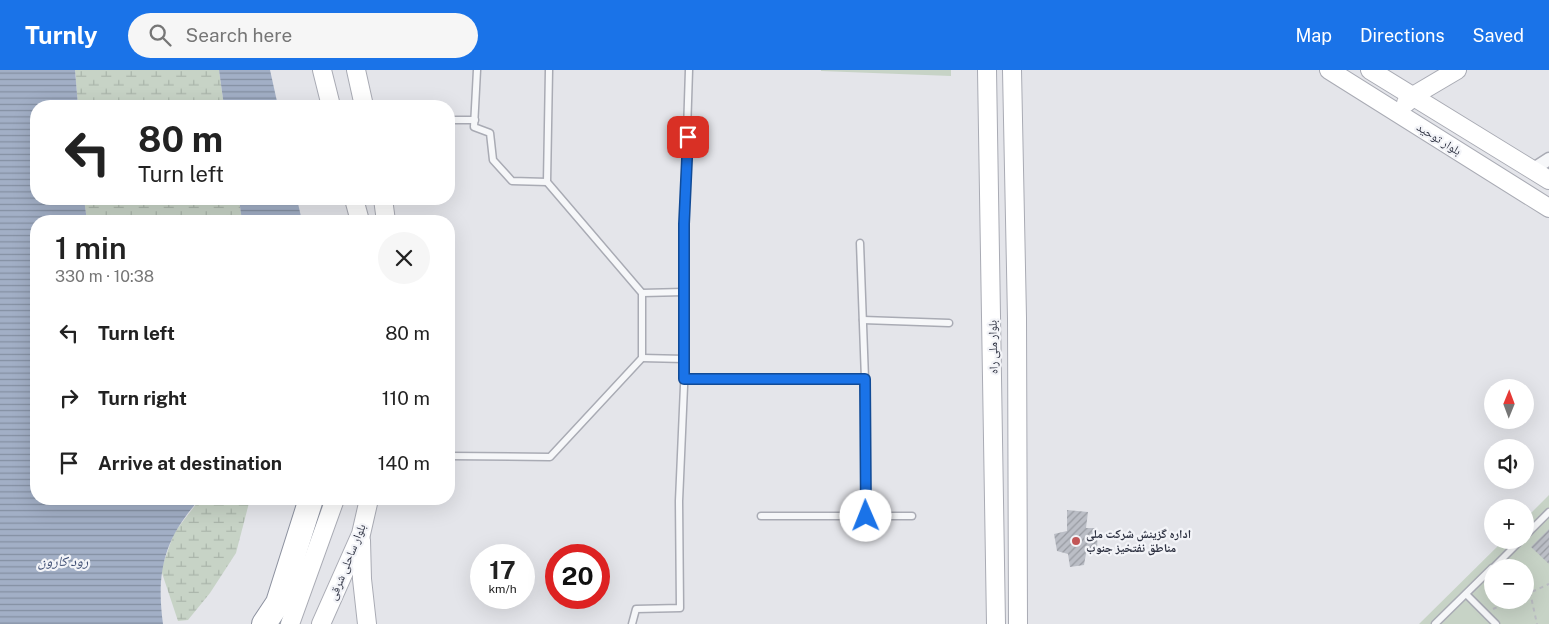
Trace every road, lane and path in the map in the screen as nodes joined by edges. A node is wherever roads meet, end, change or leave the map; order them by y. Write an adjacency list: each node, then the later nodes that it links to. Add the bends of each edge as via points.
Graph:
1 (322, 70): 12 (main road)
2 (356, 70): 13 (main road)
3 (477, 70): 16 (lane)
4 (549, 70): 20 (lane)
5 (689, 70): 23 (lane)
6 (987, 70): 25 (main road, بلوار ملی راه)
7 (1012, 70): 26 (main road, بلوار ملی راه)
8 (1329, 70): 14 (main road, بلوار توحید)
9 (1370, 70): 11 (main road, بلوار توحید)
10 (1457, 70): 11 (main road)
11 (1414, 97): 14 (main road); 18 (main road, بلوار توحید)
12 (330, 100)
13 (363, 100)
14 (1396, 112): 21 (main road, بلوار توحید)
15 (455, 120): 16 (lane)
16 (475, 120): 20 (lane, via 474,127 490,133 493,160 512,181)
17 (1549, 159): 18 (street)
18 (1532, 170): 19 (main road, بلوار توحید)
19 (1549, 180)
20 (547, 182): 24 (lane)
21 (1549, 208)
22 (860, 243): 27 (lane)
23 (684, 292): 24 (lane); 30 (lane)
24 (642, 293): 29 (lane)
25 (992, 318): 26 (main road); 57 (main road, بلوار ملی راه)
26 (1017, 318): 58 (main road, بلوار ملی راه)
27 (863, 320): 28 (lane); 32 (lane)
28 (949, 323)
29 (642, 358): 30 (lane); 33 (lane, via 550,457)
30 (685, 359): 31 (lane)
31 (684, 379): 32 (lane); 56 (lane, via 680,608 636,609)
32 (865, 379): 39 (lane)
33 (455, 456)
34 (308, 505): 52 (highway, via 278,603)
35 (334, 505): 53 (main road)
36 (368, 505): 42 (main road, بلوار ساحلی شرقی)
37 (1549, 512): 41 (lane)
38 (761, 516): 39 (lane)
39 (866, 516): 40 (lane)
40 (912, 516)
41 (1534, 527)
42 (361, 534): 54 (main road, بلوار ساحلی شرقی); 55 (main road)
43 (1512, 549): 44 (lane)
44 (1502, 559)
45 (1484, 577): 48 (lane)
46 (1549, 584): 47 (path)
47 (1534, 590)
48 (1466, 594): 51 (lane); 59 (lane)
49 (1494, 609): 51 (path)
50 (1534, 609): 61 (path)
51 (1485, 613): 60 (lane)
52 (264, 624)
53 (290, 624)
54 (321, 624)
55 (367, 624)
56 (632, 624)
57 (996, 624)
58 (1018, 624)
59 (1435, 624)
60 (1496, 624)
61 (1537, 624)

